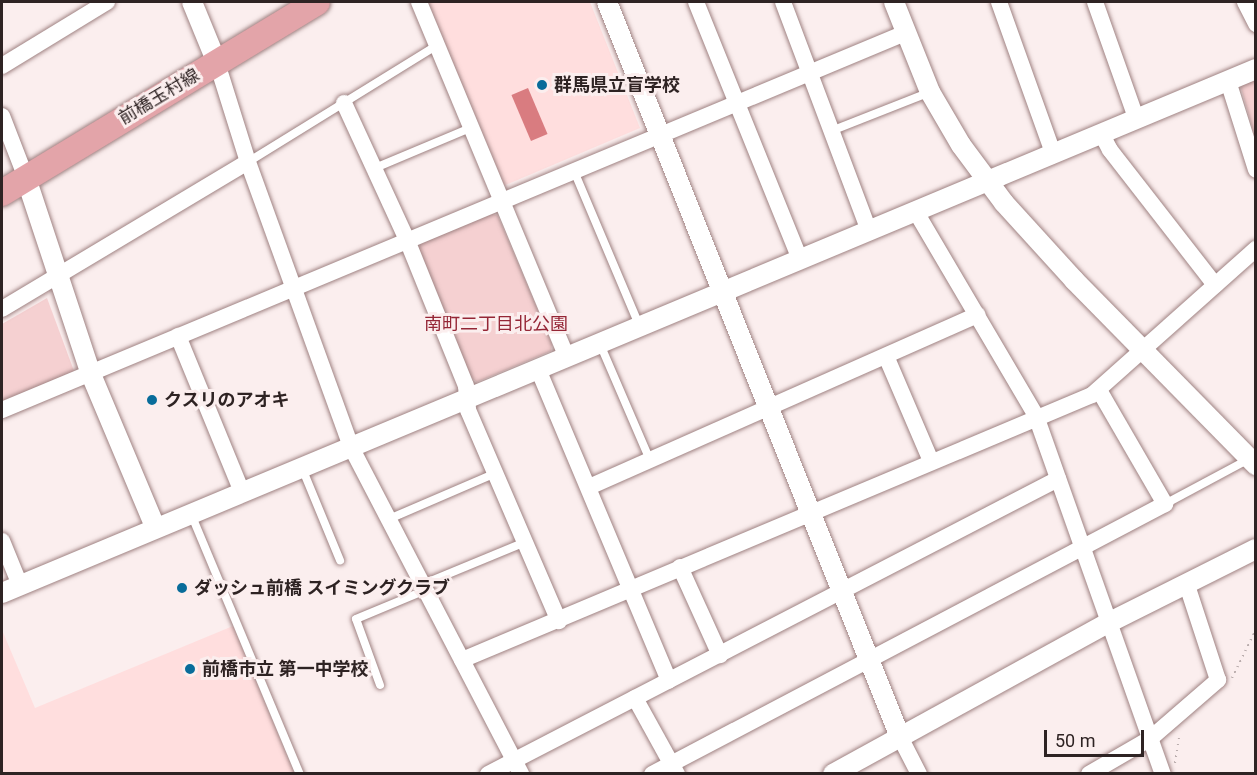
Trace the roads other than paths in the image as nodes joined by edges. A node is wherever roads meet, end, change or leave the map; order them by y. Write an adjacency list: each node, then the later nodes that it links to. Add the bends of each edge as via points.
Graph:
1 (107, 2): 16 (street)
2 (192, 2): 15 (street)
3 (317, 2): 15 (main road, 前橋玉村線)
4 (419, 2): 14 (street)
5 (607, 2): 28 (street)
6 (696, 2): 22 (street)
7 (783, 2): 18 (street)
8 (894, 2): 13 (street)
9 (999, 2): 29 (street)
10 (1095, 2): 24 (street)
11 (1245, 2): 12 (street)
12 (1256, 24)
13 (905, 33): 18 (street); 20 (street)
14 (436, 46): 21 (lane); 25 (street)
15 (217, 63): 30 (street); 34 (main road, 前橋玉村線)
16 (2, 66)
17 (1256, 69): 19 (street)
18 (809, 73): 22 (street); 26 (street)
19 (1228, 81): 24 (street); 32 (street)
20 (930, 92): 26 (lane); 35 (street)
21 (344, 103): 30 (lane); 31 (street)
22 (736, 104): 28 (street); 42 (street)
23 (2, 116): 34 (street)
24 (1136, 118): 27 (street)
25 (470, 128): 31 (lane); 37 (street)
26 (831, 131): 39 (street)
27 (1101, 133): 29 (street); 44 (street)
28 (660, 135): 33 (street); 46 (street)
29 (1053, 153): 35 (street)
30 (248, 162): 43 (street); 45 (street)
31 (375, 168): 40 (street)
32 (1256, 170)
33 (574, 171): 37 (street); 49 (lane)
34 (26, 178): 36 (main road, 前橋玉村線); 43 (street)
35 (988, 182): 38 (street); 52 (street, via 1041,246)
36 (2, 193)
37 (501, 201): 40 (street); 54 (street)
38 (916, 212): 39 (street); 48 (street)
39 (869, 231): 42 (street)
40 (406, 240): 45 (street); 58 (street)
41 (1256, 249): 44 (street)
42 (800, 260): 46 (street)
43 (57, 275): 47 (street); 56 (street)
44 (1215, 285): 52 (street)
45 (293, 289): 50 (street); 62 (street)
46 (723, 292): 49 (street); 59 (street)
47 (2, 309)
48 (978, 315): 53 (street); 61 (street)
49 (640, 327): 51 (street)
50 (178, 336): 56 (street); 70 (street)
51 (600, 343): 54 (street); 63 (lane)
52 (1143, 350): 57 (street); 65 (street)
53 (886, 356): 59 (street); 64 (street)
54 (567, 357): 55 (street)
55 (538, 369): 58 (street); 69 (street)
56 (90, 372): 60 (street); 75 (street)
57 (1099, 390): 61 (street); 71 (street)
58 (468, 398): 62 (street); 67 (street, via 468,410)
59 (768, 406): 63 (street); 72 (street)
60 (2, 410)
61 (1036, 416): 64 (street); 68 (street)
62 (351, 447): 66 (street); 74 (street)
63 (650, 460): 69 (street)
64 (931, 461): 72 (street)
65 (1253, 462): 71 (lane)
66 (301, 468): 70 (street); 80 (lane)
67 (496, 473): 74 (lane); 77 (street)
68 (1058, 479): 78 (street); 87 (street)
69 (589, 487): 85 (street)
70 (242, 492): 73 (street)
71 (1165, 504): 78 (street)
72 (810, 512): 81 (street); 87 (street)
73 (191, 514): 75 (street); 100 (lane)
74 (388, 519): 84 (street)
75 (155, 528): 82 (street)
76 (2, 541): 82 (street)
77 (525, 542): 84 (lane); 88 (street)
78 (1083, 546): 89 (street); 92 (street)
79 (1256, 549): 83 (street)
80 (340, 560)
81 (680, 567): 85 (street); 90 (street)
82 (20, 585): 86 (street)
83 (1187, 585): 89 (street); 97 (street, via 1218,680)
84 (424, 586): 91 (street); 94 (lane, via 421,591 356,619)
85 (630, 589): 88 (street); 93 (street)
86 (2, 592)
87 (842, 593): 90 (street); 92 (street)
88 (559, 621): 91 (street)
89 (1110, 622): 96 (street); 97 (street)
90 (720, 655): 93 (street)
91 (462, 660): 98 (street)
92 (869, 660): 96 (street); 99 (street)
93 (669, 681): 95 (street)
94 (380, 685)
95 (635, 698): 98 (street); 99 (street)
96 (900, 737): 103 (street); 104 (street)
97 (1151, 738): 105 (street); 106 (street)
98 (518, 767): 101 (street)
99 (674, 768): 102 (street)
100 (300, 774)
101 (488, 774)
102 (652, 774)
103 (833, 774)
104 (919, 774)
105 (1089, 774)
106 (1163, 774)

